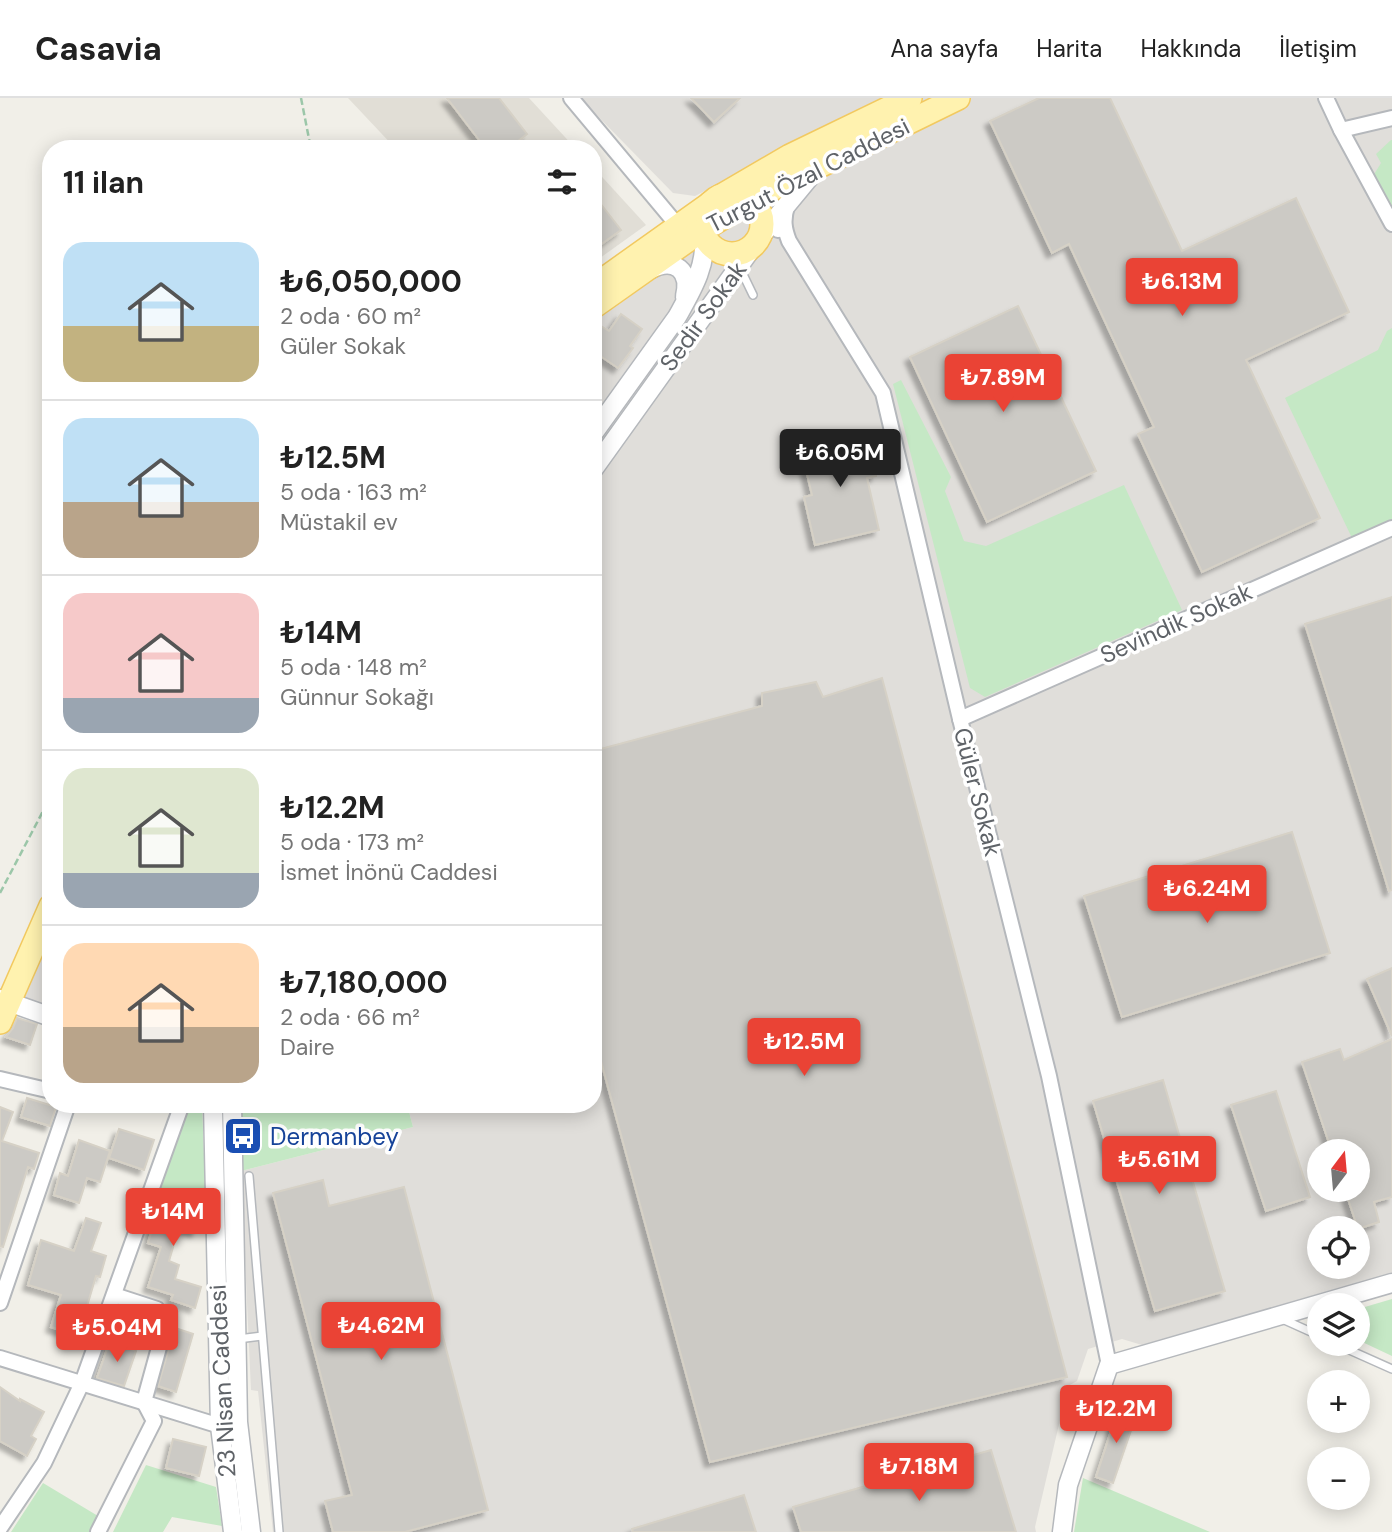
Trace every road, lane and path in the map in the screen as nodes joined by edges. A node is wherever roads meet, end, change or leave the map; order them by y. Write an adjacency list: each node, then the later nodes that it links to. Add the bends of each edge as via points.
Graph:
1 (301, 98): 8 (path)
2 (571, 98): 15 (street)
3 (910, 98): 10 (main road, via 790,156)
4 (958, 98): 9 (main road, Turgut Özal Caddesi)
5 (1326, 98): 7 (street)
6 (1392, 118): 7 (street)
7 (1341, 130): 14 (street)
8 (309, 140)
9 (818, 167): 11 (street, Sedir Sokak); 12 (main road, Turgut Özal Caddesi)
10 (718, 198): 12 (main road, via 733,194); 15 (main road, via 705,211)
11 (789, 201): 13 (street, Sedir Sokak); 17 (street, via 784,227)
12 (753, 203): 13 (street, Güler Sokak); 15 (main road, Turgut Özal Caddesi); 16 (main road, via 762,222)
13 (772, 223): 16 (street, Sedir Sokak); 17 (street, Güler Sokak)
14 (1392, 224)
15 (700, 239): 16 (main road, via 727,254 743,252); 18 (lane); 19 (main road, Turgut Özal Caddesi); 20 (main road); 23 (street, via 704,261)
16 (757, 241): 17 (street, via 767,236); 18 (street, Sedir Sokak)
17 (789, 241): 27 (street, Güler Sokak, via 883,393)
18 (738, 266): 21 (lane); 25 (street, Sedir Sokak)
19 (636, 276): 22 (main road, Turgut Özal Caddesi); 23 (street, via 658,265 682,270 687,284)
20 (602, 283)
21 (753, 295)
22 (602, 301)
23 (677, 317): 24 (street)
24 (602, 421)
25 (602, 457)
26 (1392, 528): 27 (street, Sevindik Sokak)
27 (960, 719): 50 (street, Güler Sokak, via 1049,1076)
28 (42, 813): 29 (path)
29 (0, 893)
30 (42, 907): 32 (main road)
31 (42, 924): 32 (main road)
32 (2, 1003): 33 (street)
33 (42, 1014)
34 (0, 1079): 35 (street)
35 (42, 1089)
36 (65, 1113): 43 (street)
37 (179, 1113): 42 (street)
38 (213, 1113): 54 (street, 23 Nisan Caddesi)
39 (232, 1113): 47 (street, 23 Nisan Caddesi)
40 (249, 1176): 46 (lane)
41 (1392, 1283): 44 (street)
42 (114, 1295): 52 (street); 53 (street, via 158,1310 166,1322)
43 (0, 1303)
44 (1276, 1317): 45 (lane); 50 (street)
45 (1307, 1330)
46 (262, 1336): 47 (lane); 59 (lane)
47 (237, 1339): 58 (street, 23 Nisan Caddesi, via 238,1422)
48 (1363, 1356): 51 (lane)
49 (0, 1358): 52 (street)
50 (1109, 1365): 60 (street, via 1068,1485)
51 (1392, 1369)
52 (82, 1383): 53 (street); 55 (street, via 44,1463)
53 (144, 1402): 54 (street); 56 (street, via 154,1421)
54 (220, 1426): 57 (street, 23 Nisan Caddesi)
55 (0, 1528)
56 (98, 1532)
57 (233, 1532)
58 (251, 1532)
59 (279, 1532)
60 (1062, 1532)

